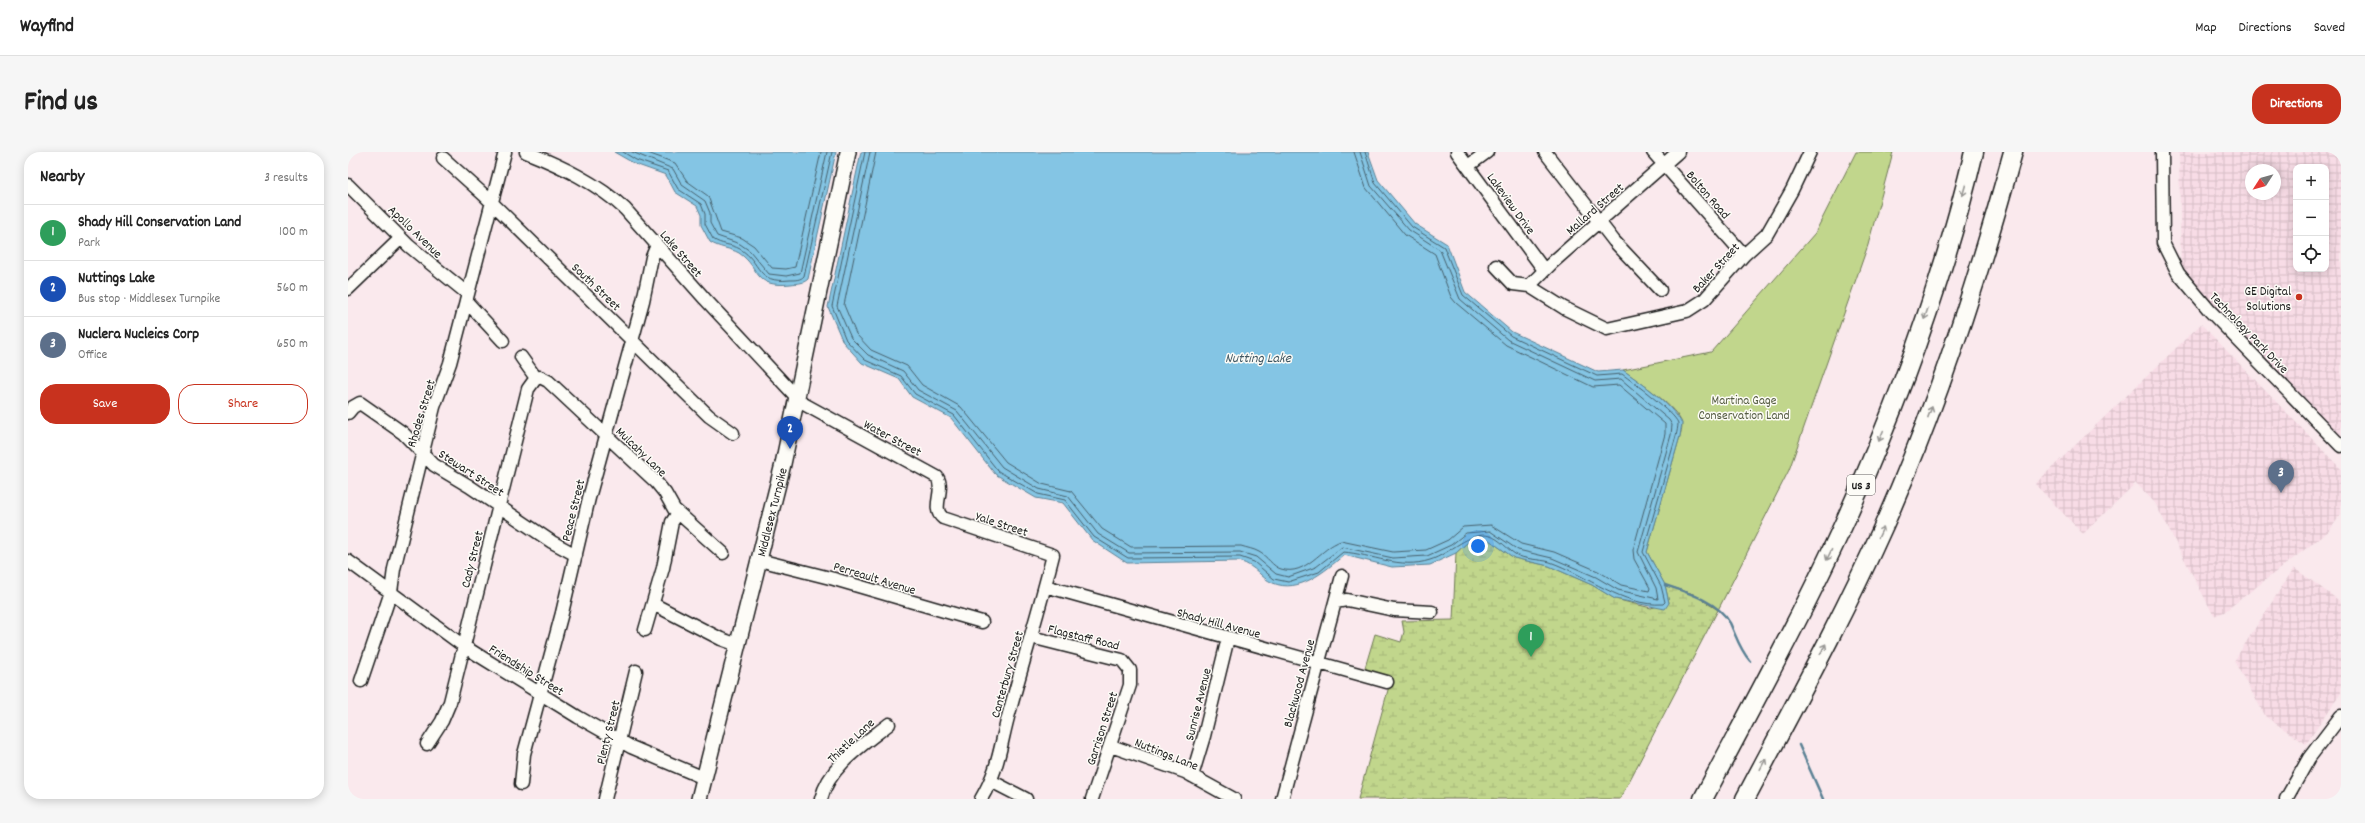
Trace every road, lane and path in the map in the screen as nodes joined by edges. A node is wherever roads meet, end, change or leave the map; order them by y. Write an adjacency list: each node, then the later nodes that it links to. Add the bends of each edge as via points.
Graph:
1 (505, 152): 17 (street, Rhodes Street)
2 (526, 152): 20 (street, Lake Street, via 571,172 611,197)
3 (848, 152): 32 (main road, Middlesex Turnpike)
4 (1457, 152): 15 (street, Lakeview Drive)
5 (1487, 152): 15 (street)
6 (1545, 152): 18 (street)
7 (1653, 152): 14 (street, Bolton Road)
8 (1678, 152): 14 (street, Mallard Street)
9 (1810, 152): 21 (street, Baker Street, via 1771,228)
10 (1974, 152): 81 (highway, US 3, one-way to 81, via 1939,276 1894,408 1836,540)
11 (2013, 152): 82 (highway, one-way to 11, via 1843,611 1909,466 1964,320)
12 (2162, 152): 36 (street, Technology Park Drive, via 2163,244 2178,273 2210,311)
13 (443, 158): 17 (street, South Street)
14 (1664, 165): 18 (street, Mallard Street); 21 (street, Bolton Road)
15 (1468, 166): 23 (street, Lakeview Drive)
16 (348, 185): 19 (street, Apollo Avenue)
17 (491, 203): 27 (street, Rhodes Street); 28 (street, South Street)
18 (1600, 222): 23 (street, Mallard Street); 26 (street, via 1629,258)
19 (401, 238): 25 (street); 27 (street, Apollo Avenue)
20 (657, 245): 28 (street, Peace Street); 32 (street, Lake Street)
21 (1744, 255): 24 (street, Baker Street, via 1704,300 1691,309 1612,329 1597,326)
22 (1496, 266): 24 (street, Baker Street, via 1513,284)
23 (1544, 270): 24 (street, Mallard Street)
24 (1529, 286)
25 (348, 289)
26 (1660, 290)
27 (467, 297): 29 (street, Apollo Avenue); 37 (street, Rhodes Street)
28 (632, 340): 34 (street, South Street, via 709,416); 35 (street, Peace Street)
29 (503, 341)
30 (521, 358): 31 (street)
31 (536, 378): 35 (street, Mulcahy Lane, via 548,381); 38 (street, Cady Street, via 528,389)
32 (797, 398): 40 (street, Water Street, via 838,424 933,474 941,486 938,509); 44 (main road, Middlesex Turnpike)
33 (348, 412): 37 (street, Stewart Street, via 360,403 403,433)
34 (732, 433)
35 (606, 436): 39 (street, Mulcahy Lane, via 656,482); 42 (street, Peace Street)
36 (2341, 446)
37 (422, 454): 38 (street, Stewart Street, via 442,470); 48 (street, Rhodes Street, via 394,569)
38 (499, 506): 42 (street, Stewart Street); 57 (street, Cady Street)
39 (678, 513): 41 (street, Mulcahy Lane); 50 (street, via 672,522)
40 (943, 518): 43 (street, Yale Street)
41 (723, 553)
42 (576, 555): 63 (street, Peace Street)
43 (1053, 555): 47 (street, Canterbury Street)
44 (759, 560): 52 (street, Perreault Avenue); 56 (main road, Middlesex Turnpike)
45 (348, 561): 48 (street, Friendship Street)
46 (1342, 576): 49 (street, Blackwood Avenue)
47 (1045, 586): 54 (street, Canterbury Street); 55 (street, Shady Hill Avenue)
48 (391, 592): 57 (street, Friendship Street); 61 (street, Rhodes Street)
49 (1335, 602): 51 (street, via 1347,600 1394,610); 58 (street, Blackwood Avenue)
50 (653, 604): 53 (street); 56 (street)
51 (1432, 612)
52 (982, 622)
53 (645, 630)
54 (1031, 637): 59 (street, Flagstaff Road, via 1105,655 1122,660); 71 (street, Canterbury Street, via 1009,711 1002,750)
55 (1228, 638): 58 (street, Shady Hill Avenue); 69 (street, Sunrise Avenue)
56 (738, 645): 70 (main road, Middlesex Turnpike)
57 (465, 647): 63 (street, Friendship Street); 67 (street, Cady Street, via 447,712)
58 (1317, 664): 62 (street, Shady Hill Avenue); 80 (street, Blackwood Avenue)
59 (1128, 665): 68 (street, Garrison Street, via 1131,681)
60 (636, 671): 66 (street, Plenty Street)
61 (361, 681)
62 (1387, 682)
63 (541, 694): 66 (street, Friendship Street); 72 (street, Peace Street, via 524,754)
64 (2341, 716): 83 (street, via 2309,758)
65 (888, 724): 75 (street, Thistle Lane, via 840,766)
66 (619, 741): 70 (street, Friendship Street); 73 (street, Plenty Street)
67 (428, 744)
68 (1111, 746): 69 (street, Nuttings Lane); 78 (street, Garrison Street)
69 (1192, 776): 79 (street, Nuttings Lane)
70 (704, 778): 74 (main road, Middlesex Turnpike)
71 (991, 781): 76 (street, Canterbury Street); 77 (street)
72 (521, 784)
73 (605, 799)
74 (699, 799)
75 (821, 799)
76 (981, 799)
77 (1026, 799)
78 (1092, 799)
79 (1234, 799)
80 (1282, 799)
81 (1703, 799)
82 (1745, 799)
83 (2286, 799)

